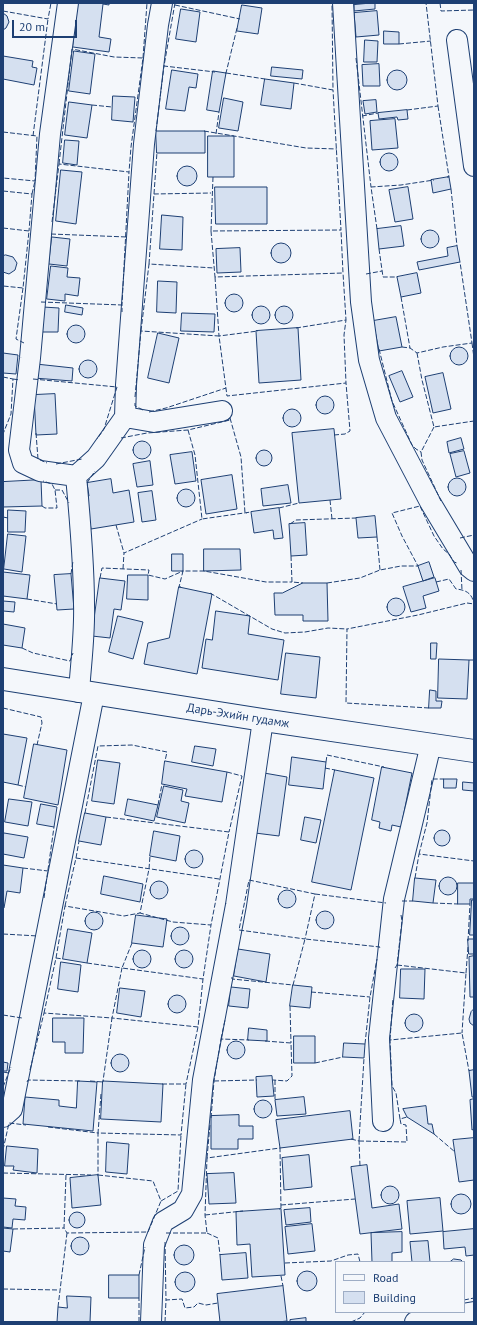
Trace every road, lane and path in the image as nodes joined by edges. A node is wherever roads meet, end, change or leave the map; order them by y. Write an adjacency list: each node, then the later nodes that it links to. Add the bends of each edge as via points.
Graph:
1 (68, 3): 8 (street, via 50,134 19,450 23,462 40,471)
2 (162, 3): 7 (street, via 144,144)
3 (343, 3): 9 (street, via 361,302 369,360 386,418 430,502 469,567)
4 (457, 40): 5 (street)
5 (474, 166)
6 (222, 411): 7 (street, via 154,422)
7 (125, 417): 8 (street, via 96,458)
8 (76, 476): 11 (street, via 82,539)
9 (474, 571)
10 (3, 679): 11 (main road, Дарь-Эхийн гудамж)
11 (86, 693): 12 (main road, Дарь-Эхийн гудамж); 15 (street, via 12,1109)
12 (263, 720): 13 (main road, Дарь-Эхийн гудамж); 18 (street, via 236,905 203,1080 192,1194 182,1210 163,1222 154,1245)
13 (431, 744): 14 (main road, Дарь-Эхийн гудамж); 16 (street, via 394,899 379,1038)
14 (474, 751)
15 (3, 1117)
16 (383, 1121)
17 (474, 1312): 19 (street)
18 (151, 1322)
19 (415, 1322)

